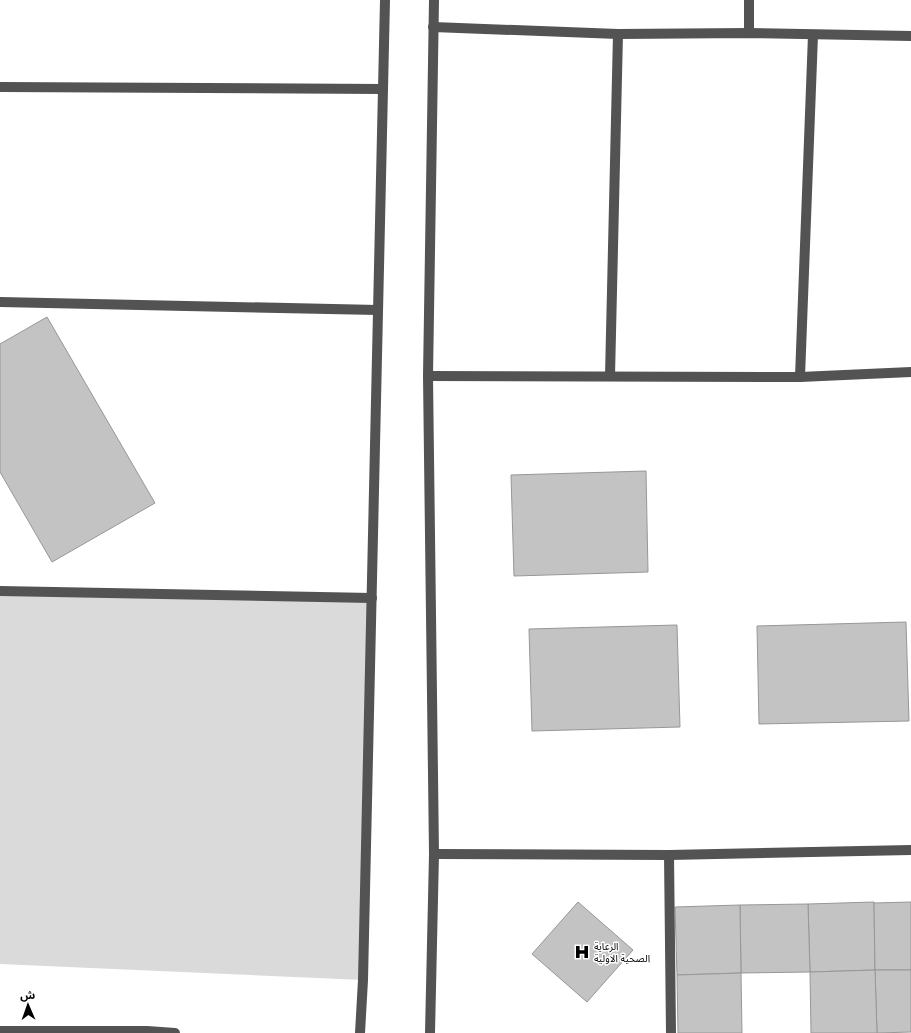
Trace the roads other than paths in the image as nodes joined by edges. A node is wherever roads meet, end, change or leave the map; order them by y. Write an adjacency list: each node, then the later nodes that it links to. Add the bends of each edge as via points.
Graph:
1 (385, 0): 10 (street)
2 (434, 0): 4 (street)
3 (749, 0): 5 (street)
4 (433, 27): 6 (street); 14 (street)
5 (748, 33): 6 (street); 7 (street)
6 (618, 34): 15 (street)
7 (814, 35): 8 (street); 16 (street)
8 (911, 36)
9 (0, 87): 10 (street)
10 (383, 89): 12 (street)
11 (0, 302): 12 (street)
12 (378, 310): 18 (street)
13 (911, 372): 16 (street)
14 (428, 376): 15 (street); 20 (street)
15 (610, 376): 16 (street)
16 (800, 377)
17 (0, 591): 18 (street)
18 (372, 598): 25 (street)
19 (911, 850): 21 (street)
20 (434, 854): 21 (street); 26 (street)
21 (669, 855): 27 (street)
22 (0, 1031): 23 (street)
23 (147, 1032): 24 (street)
24 (175, 1033)
25 (360, 1033)
26 (430, 1033)
27 (671, 1033)

